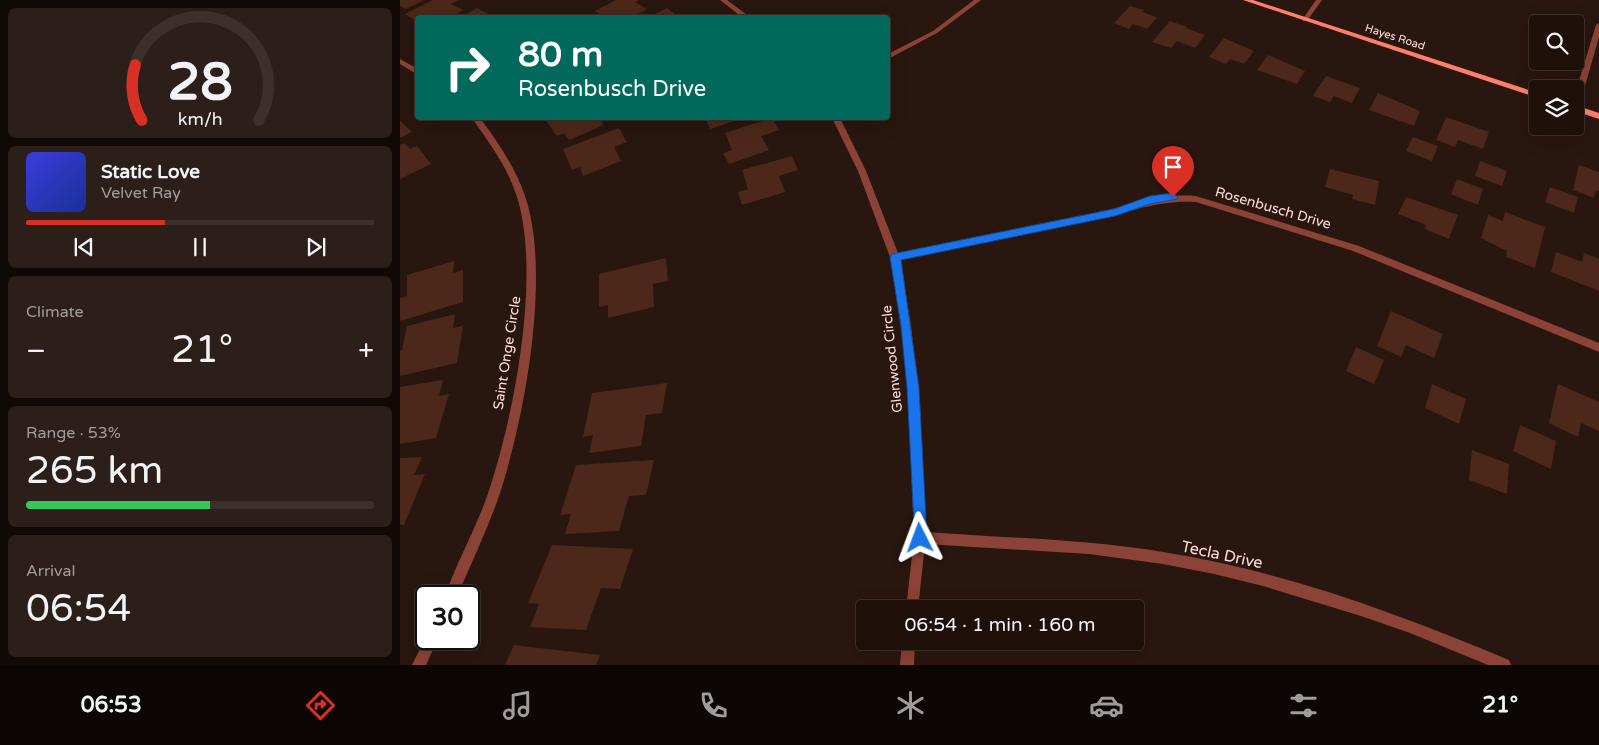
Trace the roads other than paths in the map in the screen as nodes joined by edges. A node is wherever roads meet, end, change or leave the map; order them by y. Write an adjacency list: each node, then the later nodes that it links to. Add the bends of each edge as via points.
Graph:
1 (723, 0): 5 (street)
2 (978, 0): 8 (street, via 935,32)
3 (1246, 0): 6 (street, Hayes Road)
4 (1319, 0): 6 (street)
5 (744, 15)
6 (1305, 20): 12 (street, Hayes Road)
7 (1599, 26): 11 (street)
8 (890, 56)
9 (400, 61): 10 (street)
10 (415, 70)
11 (1583, 80)
12 (1529, 93)
13 (1584, 111): 14 (street)
14 (1599, 116)
15 (478, 120): 20 (street, Saint Onge Circle, via 492,136 516,182 526,212 533,288 520,391 496,487)
16 (837, 120): 17 (street, Glenwood Circle, via 862,171)
17 (896, 257): 18 (street, Rosenbusch Drive, via 1115,212 1150,200 1196,199 1356,248); 19 (street, Glenwood Circle, via 913,388)
18 (1599, 348)
19 (920, 538): 21 (street, Glenwood Circle); 26 (street, Tecla Drive, via 1112,551 1232,572 1404,624)
20 (456, 585)
21 (913, 600)
22 (426, 650): 24 (street)
23 (908, 650): 25 (street)
24 (419, 665)
25 (907, 665)
26 (1504, 665)

